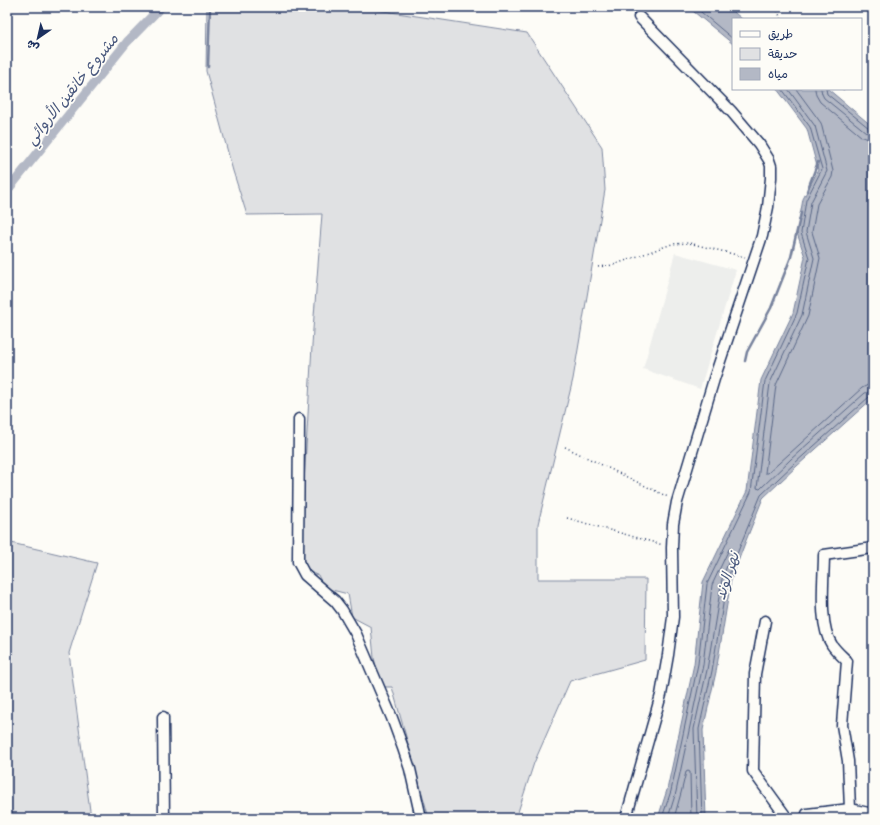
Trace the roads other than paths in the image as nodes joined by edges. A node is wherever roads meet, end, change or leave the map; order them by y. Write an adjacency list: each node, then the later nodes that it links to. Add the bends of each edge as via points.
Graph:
1 (639, 17): 10 (street, via 731,111 759,144 769,160 771,178 764,229 714,379 677,502 672,548 673,617 665,675)
2 (299, 419): 9 (street, via 298,562 305,575 335,601 356,634 398,733 410,769)
3 (873, 548): 6 (street, via 824,555 824,622 832,644 847,661 842,725 848,761)
4 (765, 621): 11 (street, via 755,674 753,771)
5 (164, 717): 8 (street)
6 (850, 809): 7 (street); 12 (street, via 807,814)
7 (873, 814)
8 (164, 818)
9 (421, 818)
10 (626, 818)
11 (787, 818)
12 (806, 818)

